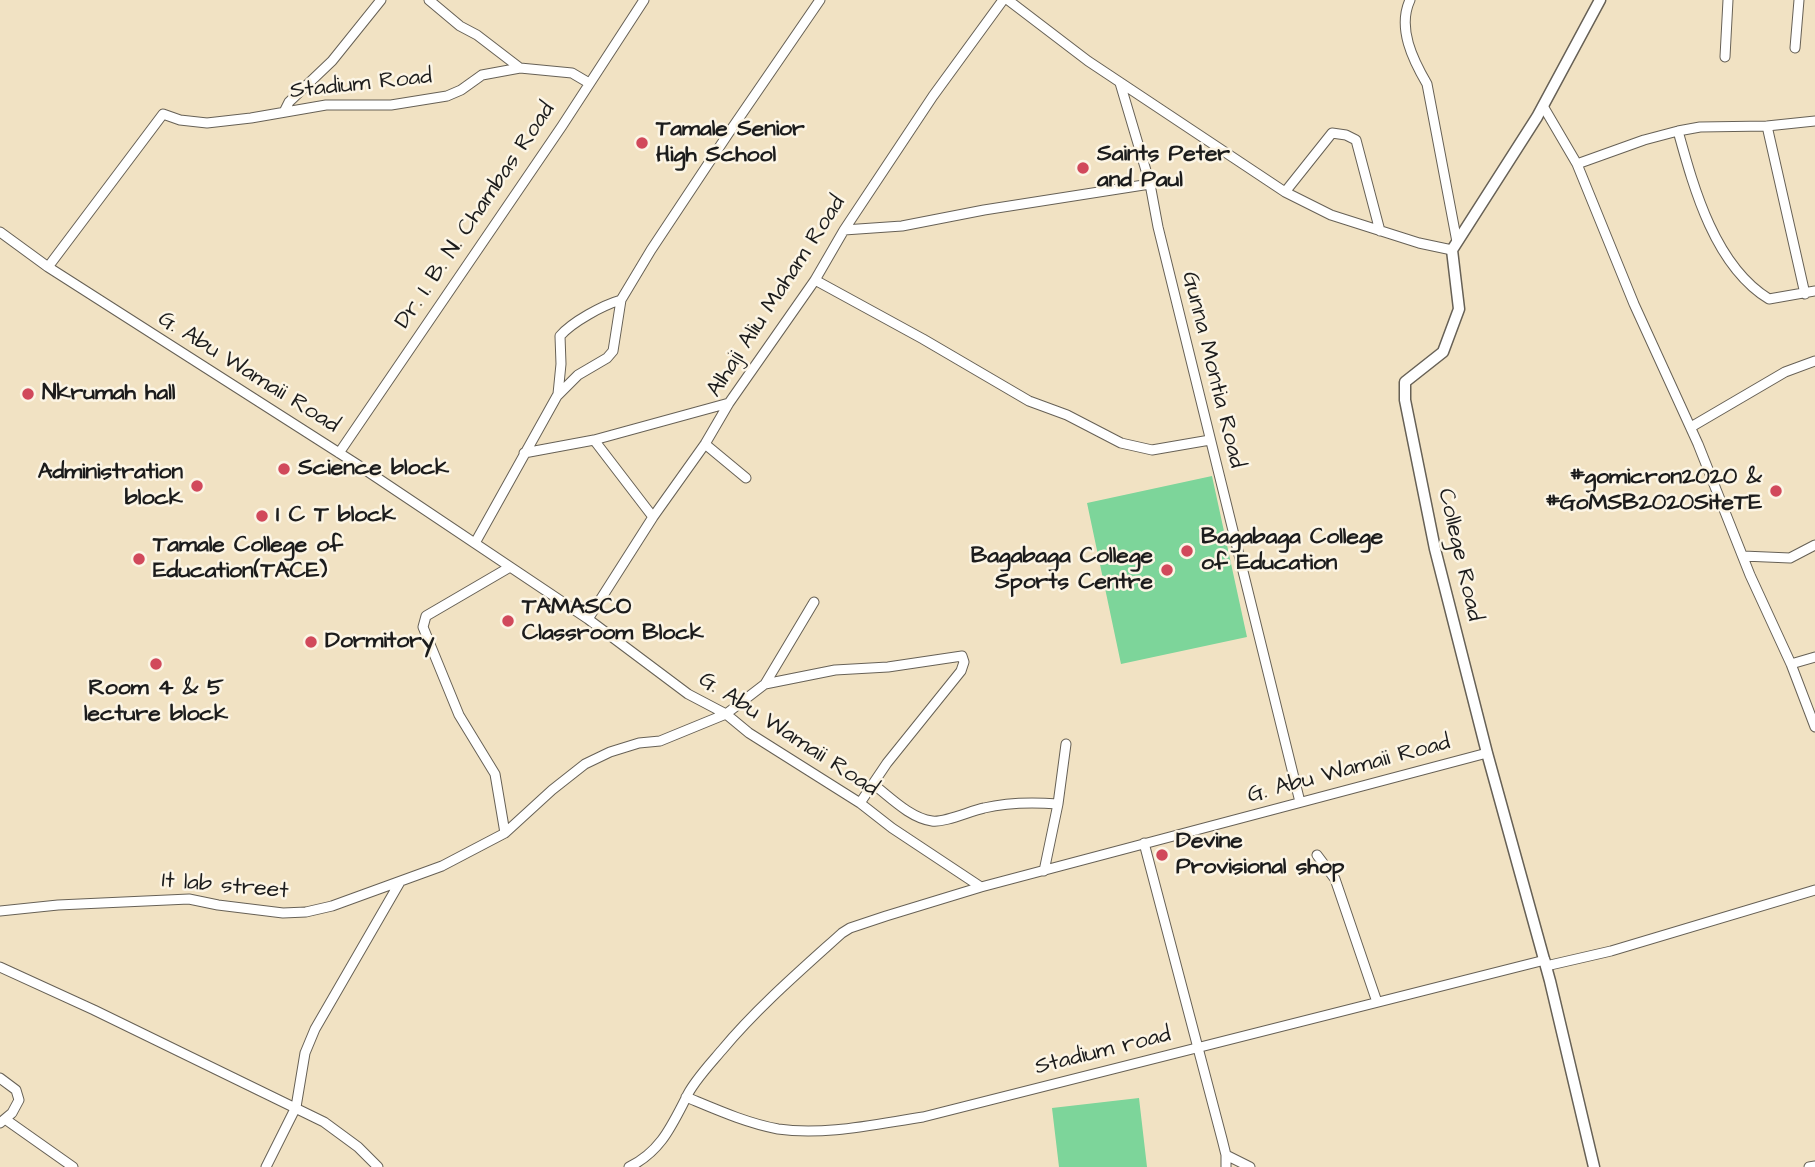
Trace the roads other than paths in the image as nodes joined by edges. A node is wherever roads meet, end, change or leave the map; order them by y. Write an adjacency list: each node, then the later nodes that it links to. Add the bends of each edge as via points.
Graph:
1 (382, 0): 16 (street, Stadium road)
2 (429, 0): 12 (street)
3 (644, 0): 13 (street, Dr. I. B. N. Chambas Road)
4 (820, 0): 31 (street)
5 (1005, 0): 14 (street); 23 (street, Alhaji Aliu Maham Road, via 933,96)
6 (1410, 0): 26 (street, via 1405,22 1408,40 1427,84)
7 (1600, 0): 15 (street)
8 (1728, 0): 11 (street)
9 (1799, 0): 10 (street)
10 (1795, 48)
11 (1725, 58)
12 (520, 68): 13 (street, Stadium Road, via 572,72); 16 (street, Stadium Road, via 482,75 447,96)
13 (589, 83): 39 (street, Dr. I. B. N. Chambas Road)
14 (1120, 83): 21 (street, Gunna Montia Road); 22 (street)
15 (1543, 107): 20 (street); 26 (street)
16 (284, 112): 27 (street, Stadium Road, via 207,123 160,116)
17 (1815, 121): 18 (street)
18 (1767, 126): 19 (street); 30 (street)
19 (1678, 131): 20 (street); 30 (street, via 1697,197 1729,260 1769,299)
20 (1577, 164): 35 (street)
21 (1150, 184): 23 (street, via 902,226); 37 (street, Gunna Montia Road)
22 (1285, 192): 24 (street, via 1320,211); 24 (street, via 1332,133 1346,135 1356,140)
23 (844, 230): 28 (street, Alhaji Aliu Maham Road)
24 (1380, 231): 26 (street)
25 (0, 232): 27 (street, G. Abu Wamaii Road)
26 (1455, 246): 55 (street, College Road, via 1459,309 1443,352 1405,382 1405,400 1435,549)
27 (48, 267): 39 (street, G. Abu Wamaii Road)
28 (815, 280): 34 (street, Alhaji Aliu Maham Road); 37 (street, via 1029,401 1121,443 1152,450)
29 (1815, 291): 30 (street)
30 (1804, 294)
31 (621, 300): 33 (street, via 613,351); 33 (street, via 607,304 560,336)
32 (1815, 361): 35 (street, via 1785,372)
33 (557, 396): 40 (street)
34 (729, 403): 36 (street); 38 (street, Alhaji Aliu Maham Road)
35 (1690, 427): 45 (street)
36 (594, 440): 40 (street); 42 (street)
37 (1210, 440): 57 (street, Gunna Montia Road)
38 (705, 444): 41 (street); 42 (street, Alhaji Aliu Maham Road)
39 (339, 453): 43 (street, G. Abu Wamaii Road)
40 (524, 453): 43 (street)
41 (746, 478)
42 (653, 517): 48 (street, Alhaji Aliu Maham Road)
43 (475, 543): 46 (street, G. Abu Wamaii Road)
44 (1815, 545): 45 (street, via 1790,558)
45 (1743, 556): 50 (street)
46 (510, 567): 48 (street, G. Abu Wamaii Road); 60 (street, via 426,616 423,627 459,715 495,774)
47 (814, 602): 51 (street)
48 (588, 618): 52 (street, G. Abu Wamaii Road, via 688,694)
49 (1815, 657): 50 (street)
50 (1791, 664): 53 (street)
51 (765, 684): 52 (street, It lab street); 56 (street, via 835,670 962,656 961,671)
52 (726, 715): 58 (street, G. Abu Wamaii Road); 60 (street, It lab street, via 660,741 610,751 585,764)
53 (1815, 727)
54 (1066, 744): 59 (street)
55 (1487, 753): 57 (street, G. Abu Wamaii Road); 68 (street, College Road)
56 (873, 784): 58 (street); 59 (street, via 907,810 936,822 1013,802)
57 (1300, 802): 61 (street, G. Abu Wamaii Road)
58 (860, 803): 65 (street, G. Abu Wamaii Road)
59 (1058, 804): 63 (street)
60 (505, 833): 64 (street, It lab street)
61 (1144, 843): 63 (street, G. Abu Wamaii Road); 71 (street)
62 (1317, 855): 70 (street, via 1335,879)
63 (1044, 871): 65 (street, G. Abu Wamaii Road)
64 (400, 882): 67 (street, It lab street, via 332,906 284,913 190,899); 74 (street, via 315,1029 305,1053)
65 (981, 887): 73 (street, via 842,933 721,1051)
66 (1815, 890): 68 (street, Stadium road, via 1611,951)
67 (0, 911)
68 (1546, 963): 70 (street, Stadium road); 84 (street, College Road)
69 (0, 967): 74 (street)
70 (1377, 1002): 71 (street, Stadium road)
71 (1198, 1048): 73 (street, Stadium road, via 923,1117 851,1127 776,1128); 76 (street)
72 (0, 1078): 75 (street, via 16,1090 19,1100)
73 (686, 1097): 81 (street, via 668,1132)
74 (296, 1107): 79 (street); 80 (street, via 324,1122)
75 (2, 1121): 78 (street)
76 (1226, 1155): 82 (street); 83 (street)
77 (1815, 1166): 85 (street)
78 (73, 1167)
79 (267, 1167)
80 (378, 1167)
81 (629, 1167)
82 (1226, 1167)
83 (1250, 1167)
84 (1594, 1167)
85 (1809, 1167)

